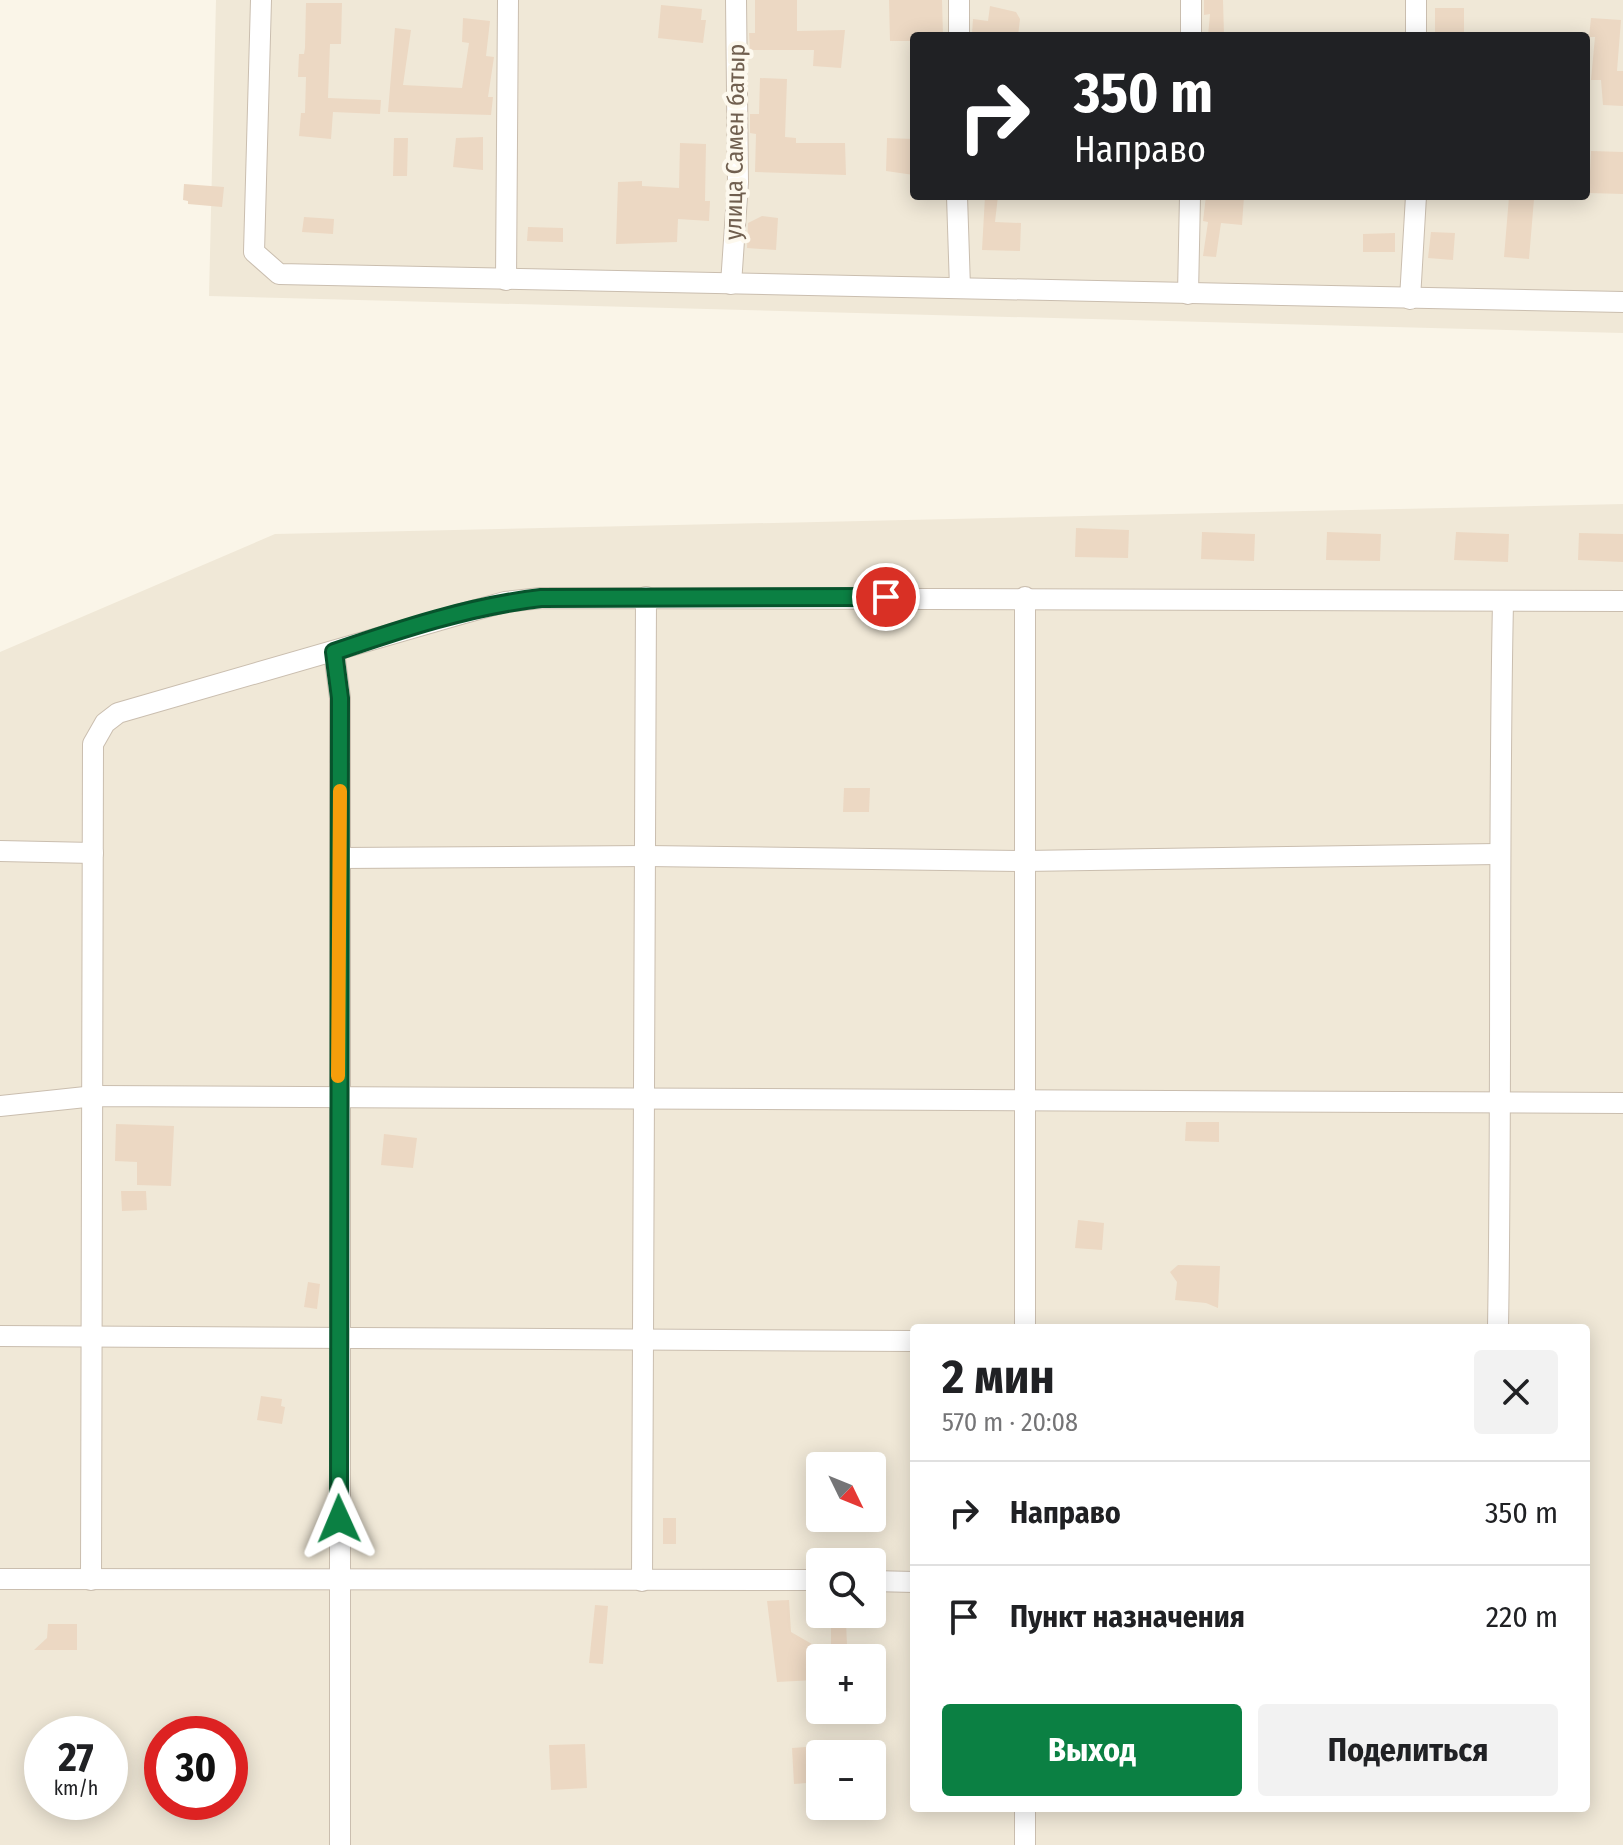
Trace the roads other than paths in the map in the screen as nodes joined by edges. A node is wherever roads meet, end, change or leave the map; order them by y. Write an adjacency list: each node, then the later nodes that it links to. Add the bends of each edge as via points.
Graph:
1 (261, 0): 13 (street, via 254,252 279,274)
2 (508, 0): 13 (street)
3 (736, 0): 14 (street, улица Самен батыр, via 738,182)
4 (959, 0): 7 (street)
5 (1191, 0): 8 (street)
6 (1416, 0): 9 (street)
7 (959, 32)
8 (1191, 32)
9 (1416, 32)
10 (957, 200): 15 (street)
11 (1190, 200): 16 (street)
12 (1416, 200): 17 (street)
13 (506, 280): 14 (street)
14 (731, 284): 15 (street)
15 (960, 288): 16 (street)
16 (1188, 294): 17 (street)
17 (1410, 299): 18 (street)
18 (1623, 302)
19 (646, 597): 20 (street); 23 (street, via 505,602); 27 (street)
20 (1025, 597): 22 (street); 29 (street)
21 (1623, 601): 22 (street)
22 (1503, 602): 26 (street)
23 (334, 652): 25 (street, via 118,713 105,723 93,744); 28 (street, via 340,698)
24 (0, 851): 25 (street)
25 (93, 853): 30 (street)
26 (1497, 854): 29 (street); 34 (street)
27 (647, 856): 28 (street); 29 (street); 32 (street)
28 (340, 858): 31 (street)
29 (1024, 861): 33 (street)
30 (95, 1096): 31 (street); 36 (street); 40 (street)
31 (338, 1099): 32 (street); 41 (street)
32 (644, 1100): 33 (street); 42 (street)
33 (1026, 1101): 34 (street); 37 (street)
34 (1502, 1103): 35 (street); 38 (street)
35 (1623, 1103)
36 (0, 1106)
37 (1025, 1324)
38 (1498, 1324)
39 (0, 1336): 40 (street)
40 (92, 1336): 41 (street); 46 (street)
41 (338, 1338): 42 (street); 45 (street)
42 (645, 1338): 43 (street); 48 (street)
43 (910, 1341)
44 (0, 1579): 46 (street)
45 (340, 1579): 46 (street); 48 (street); 52 (street)
46 (91, 1580)
47 (806, 1580): 48 (street)
48 (642, 1581)
49 (886, 1581): 50 (street)
50 (910, 1582)
51 (1025, 1812): 53 (street)
52 (339, 1845)
53 (1025, 1845)

